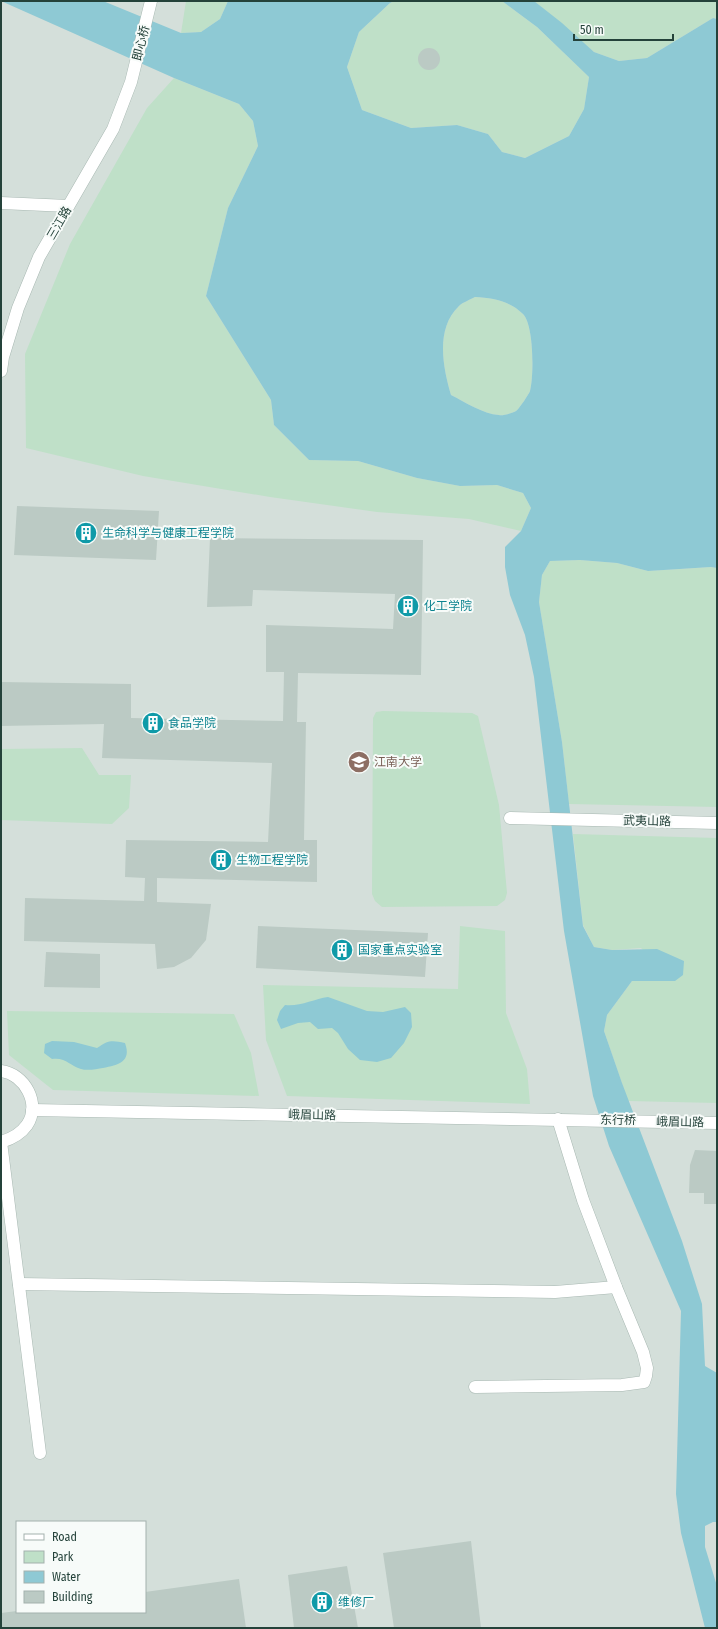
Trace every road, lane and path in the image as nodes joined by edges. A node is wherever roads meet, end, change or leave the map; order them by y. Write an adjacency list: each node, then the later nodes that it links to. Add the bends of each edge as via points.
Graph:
1 (151, 2): 2 (street, 即心桥)
2 (131, 82): 4 (street, 三江路, via 113,129)
3 (1, 203): 4 (street)
4 (68, 206): 5 (street, 三江路, via 39,257 18,308)
5 (1, 371)
6 (510, 818): 7 (street, 武夷山路)
7 (717, 823)
8 (1, 1071): 9 (street, via 22,1080 31,1094)
9 (32, 1110): 10 (street, 峨眉山路); 14 (street, via 27,1125 16,1136)
10 (558, 1119): 11 (street, 峨眉山路); 16 (street, via 583,1200)
11 (592, 1120): 12 (street, 东行桥)
12 (644, 1121): 13 (street, 峨眉山路)
13 (717, 1123)
14 (1, 1142): 15 (street)
15 (19, 1284): 16 (street, via 555,1292); 18 (street)
16 (616, 1287): 17 (street, via 643,1352 647,1368 644,1382 622,1385)
17 (475, 1387)
18 (40, 1453)

